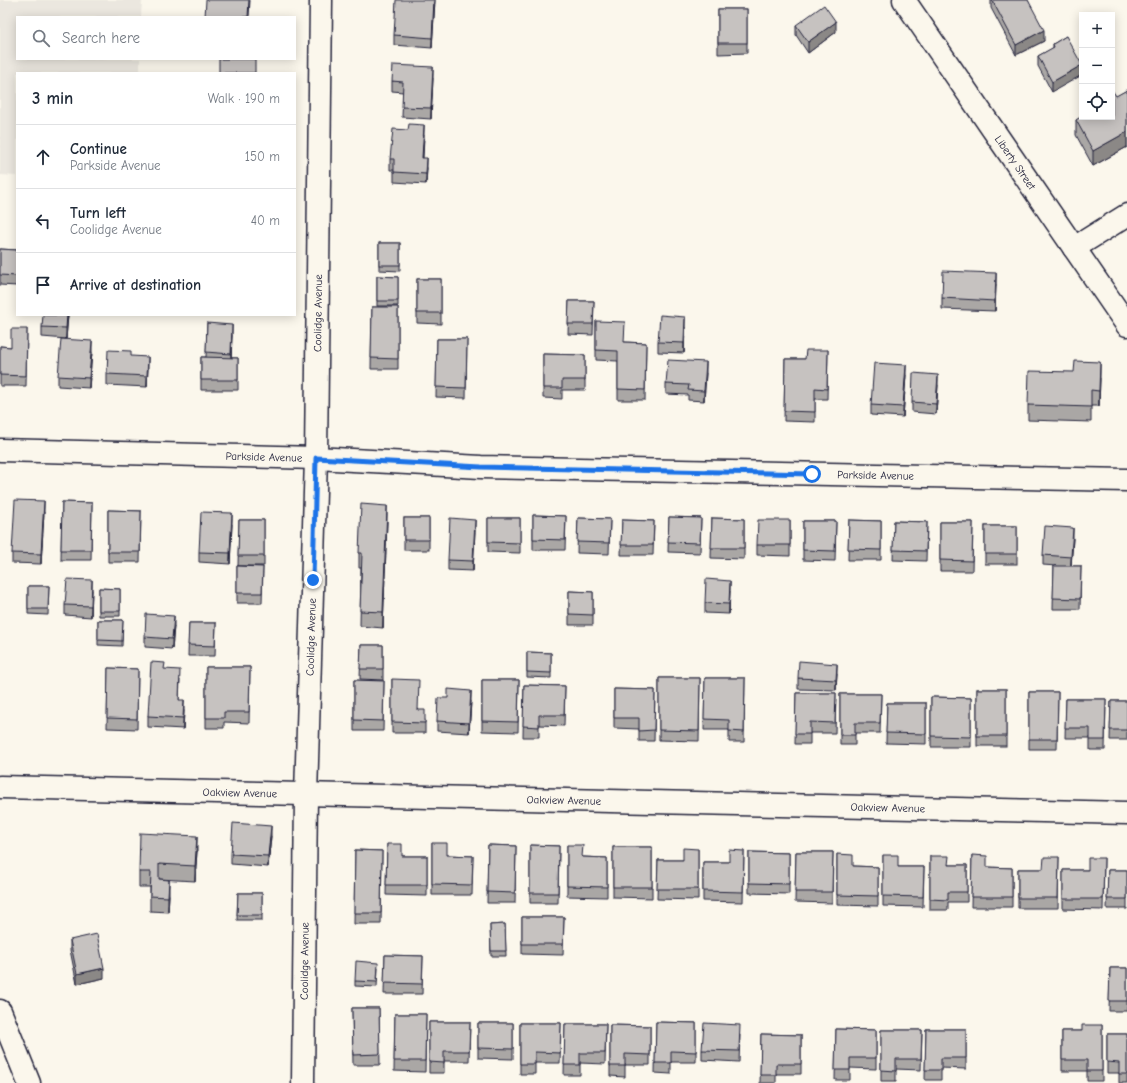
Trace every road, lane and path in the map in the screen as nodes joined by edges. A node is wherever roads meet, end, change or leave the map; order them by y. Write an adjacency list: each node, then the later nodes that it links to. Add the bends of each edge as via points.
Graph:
1 (321, 0): 7 (street, Coolidge Avenue)
2 (904, 0): 4 (street, Liberty Street)
3 (1127, 215): 4 (street)
4 (1074, 248): 5 (street, Liberty Street)
5 (1127, 326)
6 (0, 450): 7 (street, Parkside Avenue)
7 (316, 458): 8 (street, Parkside Avenue, via 481,467); 10 (street, Coolidge Avenue)
8 (1127, 480)
9 (0, 787): 10 (street, Oakview Avenue)
10 (306, 795): 11 (street, Oakview Avenue); 14 (street, Coolidge Avenue)
11 (1127, 813)
12 (0, 1012): 13 (street)
13 (28, 1083)
14 (303, 1083)

